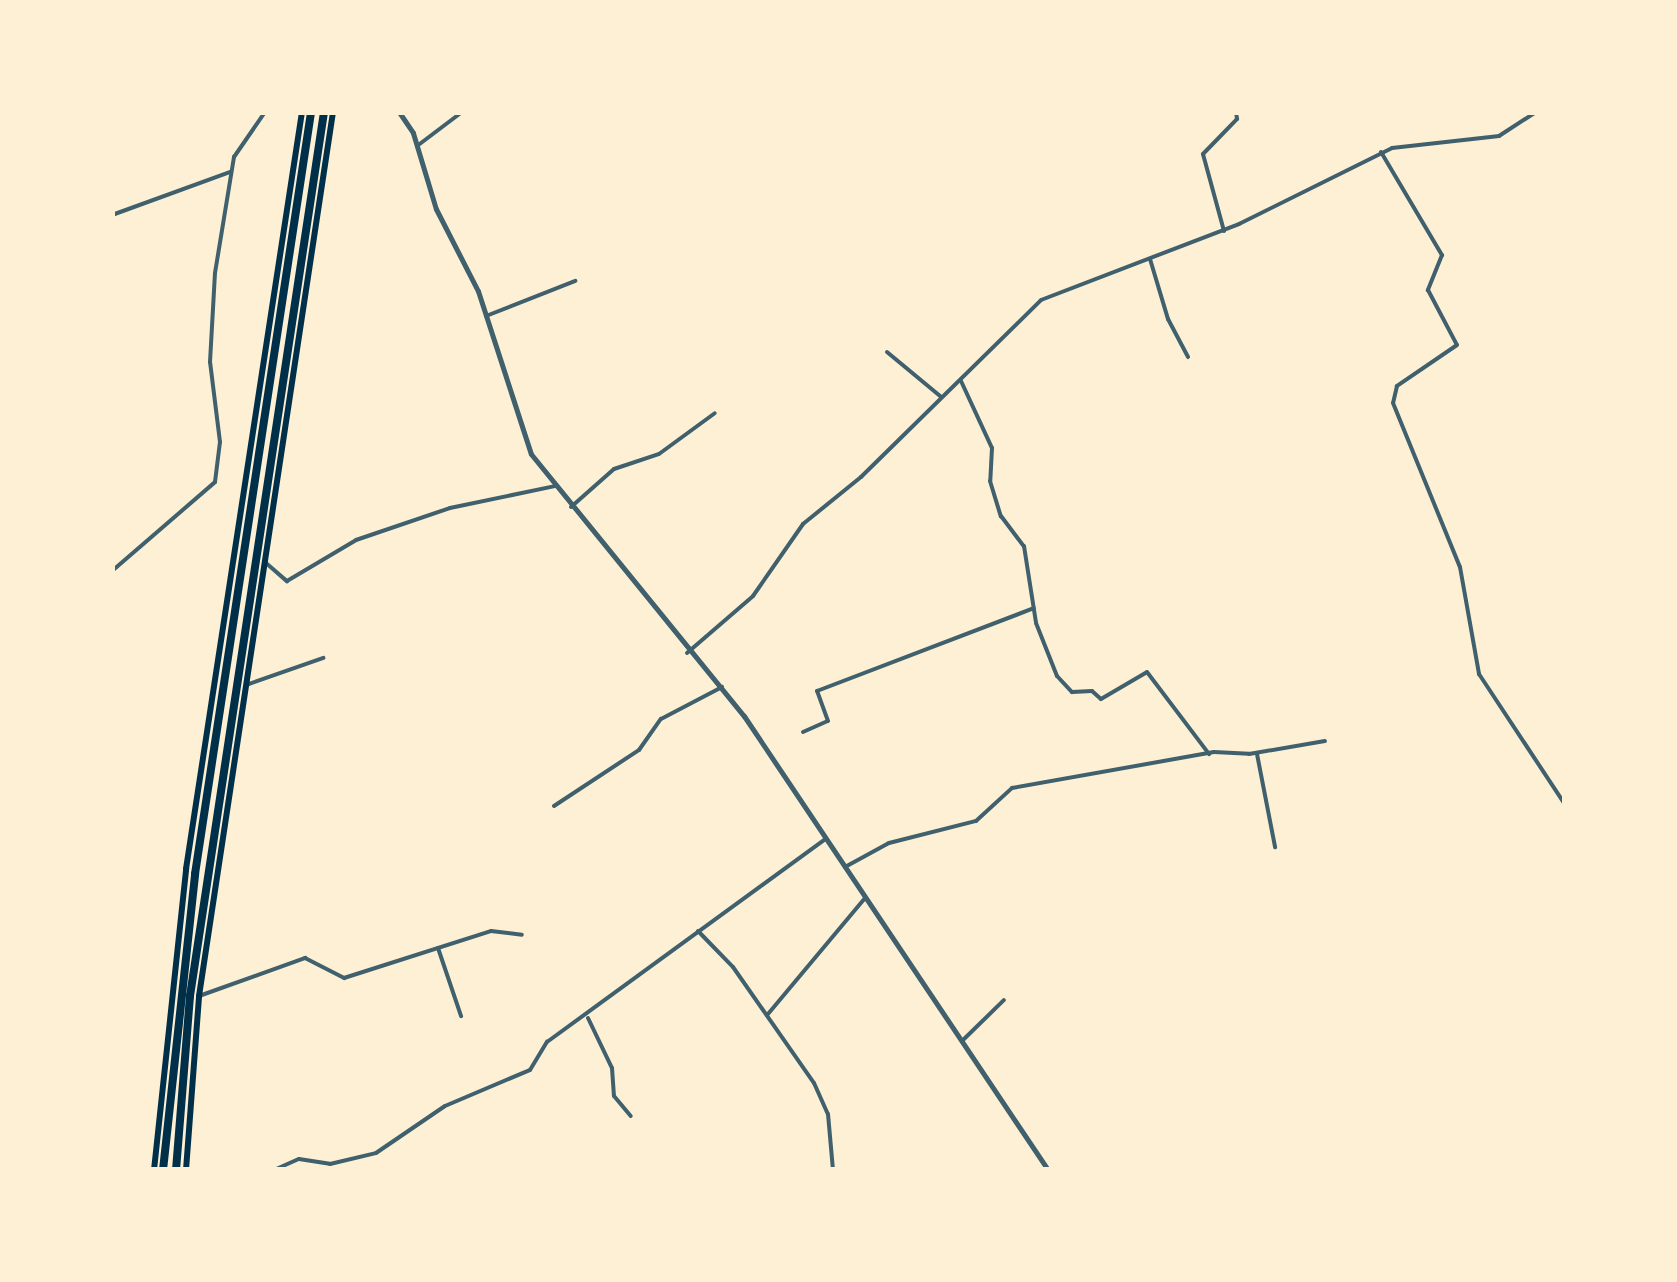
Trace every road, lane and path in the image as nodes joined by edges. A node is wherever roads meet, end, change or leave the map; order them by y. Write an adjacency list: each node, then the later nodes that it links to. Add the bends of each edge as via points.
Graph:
1 (265, 112): 12 (street, via 238,148)
2 (302, 112): 52 (main road, via 186,869)
3 (312, 112): 53 (highway, via 190,909)
4 (324, 112): 54 (highway, via 190,996)
5 (332, 112): 25 (main road)
6 (399, 112): 10 (street)
7 (462, 112): 10 (street)
8 (1236, 112): 14 (street, via 1238,120 1202,154)
9 (1536, 112): 11 (street, via 1498,136)
10 (417, 146): 17 (street, via 436,210)
11 (1381, 152): 14 (street); 36 (street, via 1442,256 1428,290 1457,345 1397,386 1393,403 1460,567 1479,674)
12 (231, 172): 13 (street); 26 (street, via 210,362 220,442 215,482)
13 (112, 214)
14 (1224, 231): 15 (street)
15 (1150, 258): 19 (street, via 1166,315); 20 (street, via 1041,300)
16 (575, 282): 17 (street)
17 (486, 316): 23 (street, via 519,431)
18 (887, 352): 21 (street)
19 (1188, 357)
20 (961, 381): 21 (street); 27 (street, via 992,448 990,481 1001,516 1024,546)
21 (940, 396): 28 (street, via 803,524 753,596)
22 (715, 414): 24 (street, via 659,454 616,468)
23 (555, 486): 24 (street); 25 (street, via 450,508 356,540 287,581)
24 (571, 506): 28 (street)
25 (263, 559): 30 (main road)
26 (112, 571)
27 (1034, 608): 32 (street, via 816,690 828,721); 35 (street, via 1047,655 1068,689 1105,699 1148,672)
28 (687, 653): 31 (street)
29 (323, 658): 30 (street)
30 (246, 685): 45 (main road)
31 (722, 686): 37 (street, via 661,719 640,750); 38 (street)
32 (803, 732)
33 (1325, 741): 34 (street)
34 (1257, 753): 35 (street); 39 (street)
35 (1209, 754): 40 (street, via 1012,788 976,821 889,844)
36 (1564, 804)
37 (554, 806)
38 (826, 838): 40 (street); 42 (street)
39 (1275, 847)
40 (845, 867): 41 (street)
41 (864, 898): 48 (street); 50 (street)
42 (698, 931): 48 (street); 49 (street)
43 (522, 936): 44 (street, via 492,930)
44 (438, 948): 45 (street, via 344,978 305,958); 47 (street)
45 (199, 996): 55 (main road)
46 (1004, 1000): 50 (street)
47 (461, 1016)
48 (767, 1016): 57 (street, via 821,1099)
49 (587, 1017): 51 (street, via 612,1068 614,1096); 56 (street, via 547,1042 530,1070 445,1106 376,1154 330,1164 298,1160)
50 (963, 1040): 58 (street)
51 (631, 1116)
52 (154, 1170)
53 (164, 1170)
54 (176, 1170)
55 (186, 1170)
56 (274, 1170)
57 (834, 1170)
58 (1048, 1170)

